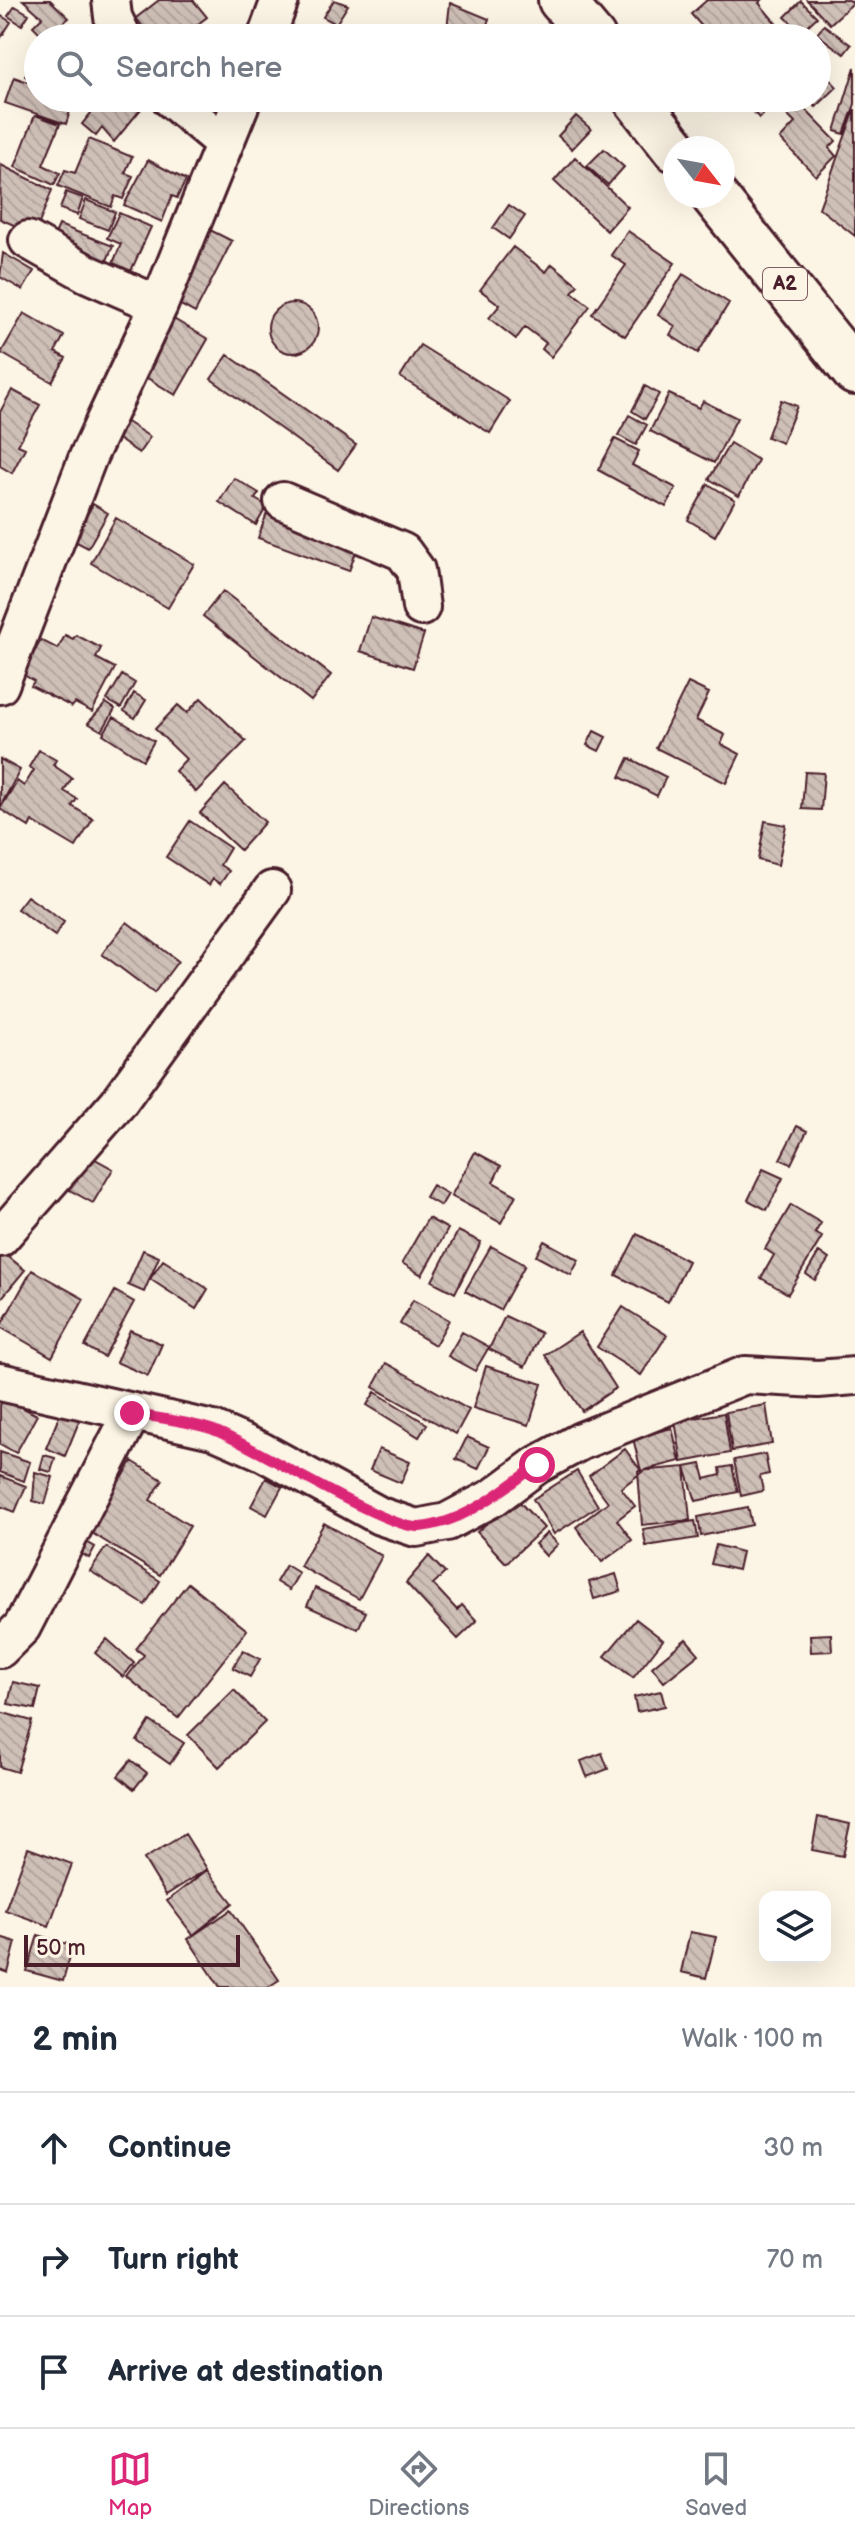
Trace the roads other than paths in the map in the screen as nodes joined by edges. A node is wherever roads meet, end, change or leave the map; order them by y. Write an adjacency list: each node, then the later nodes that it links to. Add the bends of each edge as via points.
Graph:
1 (111, 0): 4 (street)
2 (280, 0): 5 (street)
3 (561, 0): 6 (main road)
4 (116, 24)
5 (271, 24)
6 (581, 24)
7 (187, 112): 11 (street)
8 (237, 112): 11 (street)
9 (646, 112): 10 (main road)
10 (665, 136)
11 (224, 143): 14 (street)
12 (724, 208): 15 (main road, A2)
13 (28, 240): 14 (street)
14 (159, 305): 18 (street, via 88,457)
15 (855, 372)
16 (283, 501): 17 (street, via 403,552 416,570)
17 (421, 607)
18 (0, 685)
19 (272, 890): 20 (street, via 118,1103)
20 (0, 1238)
21 (855, 1376): 23 (street, via 745,1375 581,1441 458,1516 416,1528 380,1516 213,1430)
22 (0, 1382): 23 (street)
23 (132, 1413): 24 (street, via 22,1627)
24 (0, 1649)

